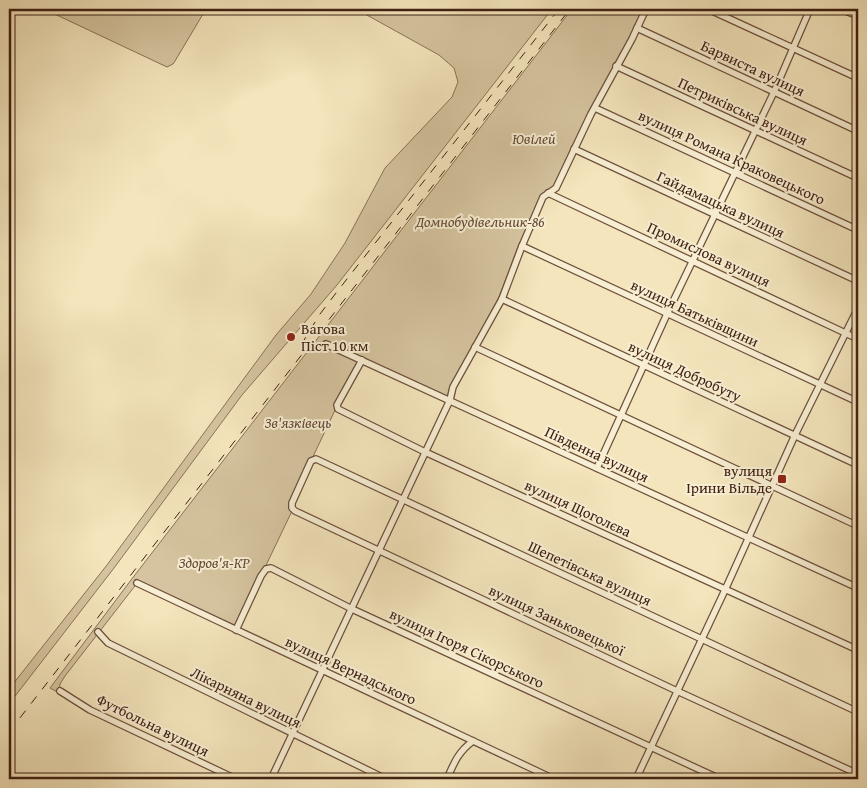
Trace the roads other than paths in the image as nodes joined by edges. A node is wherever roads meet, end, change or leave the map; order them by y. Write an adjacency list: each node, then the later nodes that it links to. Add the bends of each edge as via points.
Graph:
1 (646, 9): 6 (street)
2 (708, 9): 7 (street)
3 (810, 9): 7 (street)
4 (841, 9): 5 (street)
5 (858, 16)
6 (637, 28): 8 (street); 10 (street, Барвиста вулиця)
7 (794, 48): 9 (street); 10 (street)
8 (616, 66): 11 (street); 12 (street, Петриківська вулиця)
9 (858, 78)
10 (774, 92): 12 (street); 13 (street, Барвиста вулиця)
11 (595, 108): 14 (street); 15 (street, вулиця Романа Краковецького)
12 (756, 131): 15 (street); 16 (street, Петриківська вулиця)
13 (858, 131)
14 (574, 149): 17 (street, via 556,188); 18 (street, Гайдамацька вулиця)
15 (735, 173): 18 (street); 19 (street, вулиця Романа Краковецького)
16 (858, 178)
17 (548, 193): 20 (street, via 538,207); 21 (street, Промислова вулиця)
18 (714, 215): 21 (street); 22 (street, Гайдамацька вулиця)
19 (858, 230)
20 (522, 246): 23 (street); 25 (street, вулиця Батьківщини)
21 (693, 261): 25 (street); 26 (street, Промислова вулиця)
22 (858, 281)
23 (502, 299): 29 (street); 31 (street, вулиця Добробуту)
24 (858, 308): 26 (street)
25 (667, 314): 31 (street); 32 (street, вулиця Батьківщини)
26 (846, 333): 27 (street, Промислова вулиця); 32 (street)
27 (858, 339)
28 (326, 344): 30 (street, Південна вулиця)
29 (475, 348): 33 (street, via 453,387); 35 (street)
30 (362, 360): 33 (street, Південна вулиця); 37 (street, вулиця Щоголєва, via 337,407)
31 (644, 365): 35 (street); 36 (street, вулиця Добробуту)
32 (820, 384): 34 (street, вулиця Батьківщини); 36 (street)
33 (450, 400): 37 (street); 40 (street, Південна вулиця)
34 (858, 402)
35 (621, 415): 40 (street); 41 (street)
36 (795, 436): 39 (street, вулиця Добробуту); 41 (street)
37 (425, 452): 42 (street); 48 (street, вулиця Щоголєва)
38 (311, 461): 42 (street, Шепетівська вулиця, via 316,459); 45 (street, вулиця Заньковецької, via 292,508)
39 (858, 465)
40 (597, 468): 44 (street, Південна вулиця)
41 (772, 486): 43 (street); 44 (street)
42 (403, 500): 45 (street); 52 (street, Шепетівська вулиця)
43 (858, 526)
44 (749, 537): 47 (street, Південна вулиця); 48 (street)
45 (379, 550): 49 (street); 56 (street, вулиця Заньковецької)
46 (137, 583): 50 (street, вулиця Вернадського)
47 (858, 588)
48 (725, 590): 52 (street); 53 (street, вулиця Щоголєва)
49 (352, 609): 50 (street, вулиця Ігоря Сікорського, via 270,568 260,576); 54 (street); 60 (street, вулиця Ігоря Сікорського)
50 (236, 630): 54 (street, вулиця Вернадського)
51 (98, 632): 58 (street, Лікарняна вулиця, via 108,643)
52 (701, 639): 56 (street); 57 (street, Шепетівська вулиця)
53 (858, 650)
54 (322, 671): 58 (street); 59 (street, вулиця Вернадського)
55 (60, 691): 64 (street, Футбольна вулиця, via 90,710)
56 (677, 691): 60 (street); 61 (street, вулиця Заньковецької)
57 (858, 712)
58 (292, 734): 65 (street); 66 (street, Лікарняна вулиця)
59 (473, 741): 67 (street, via 458,754); 68 (street, вулиця Вернадського)
60 (650, 748): 69 (street); 70 (street, вулиця Ігоря Сікорського)
61 (858, 774)
62 (9, 778): 63 (street)
63 (12, 779)
64 (236, 779)
65 (271, 779)
66 (386, 779)
67 (447, 779)
68 (554, 779)
69 (636, 779)
70 (720, 779)

